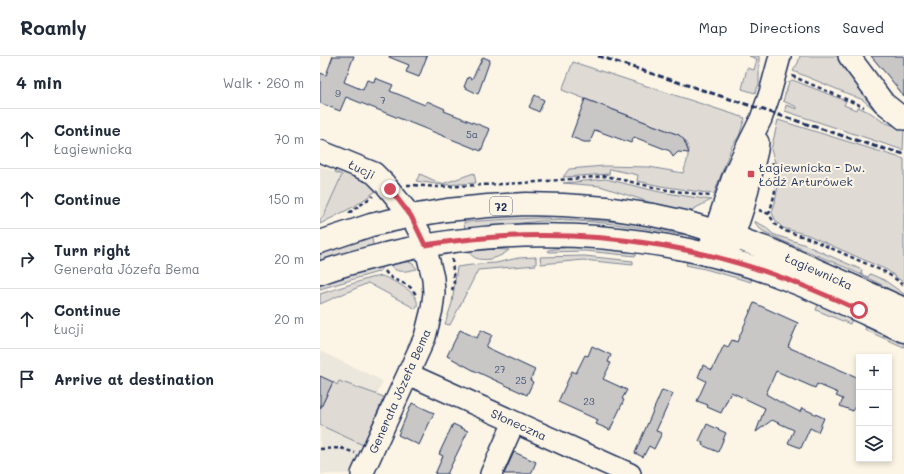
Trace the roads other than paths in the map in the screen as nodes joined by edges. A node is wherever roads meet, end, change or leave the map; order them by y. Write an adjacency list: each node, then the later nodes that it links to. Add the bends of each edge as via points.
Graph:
1 (849, 56): 3 (street, via 884,102)
2 (784, 65): 6 (street, via 732,180)
3 (904, 119)
4 (320, 151): 5 (street, Łucji, via 374,173)
5 (411, 216): 6 (main road, 72, via 488,206 574,205 653,215); 7 (main road, 72, via 370,225); 8 (street, Generała Józefa Bema)
6 (724, 234): 9 (street); 11 (main road, Łagiewnicka / 72, via 771,250)
7 (320, 242)
8 (425, 245): 9 (main road, Łagiewnicka, via 498,237 562,235 637,241); 10 (main road, Łagiewnicka); 13 (street, Generała Józefa Bema, via 434,285 433,303 425,337)
9 (717, 257): 12 (main road, Łagiewnicka, via 773,274)
10 (320, 273)
11 (904, 309)
12 (904, 331)
13 (408, 374): 14 (street, Słoneczna); 15 (street, Generała Józefa Bema)
14 (514, 422): 16 (street); 17 (street, Słoneczna)
15 (366, 467)
16 (491, 474)
17 (630, 474)

